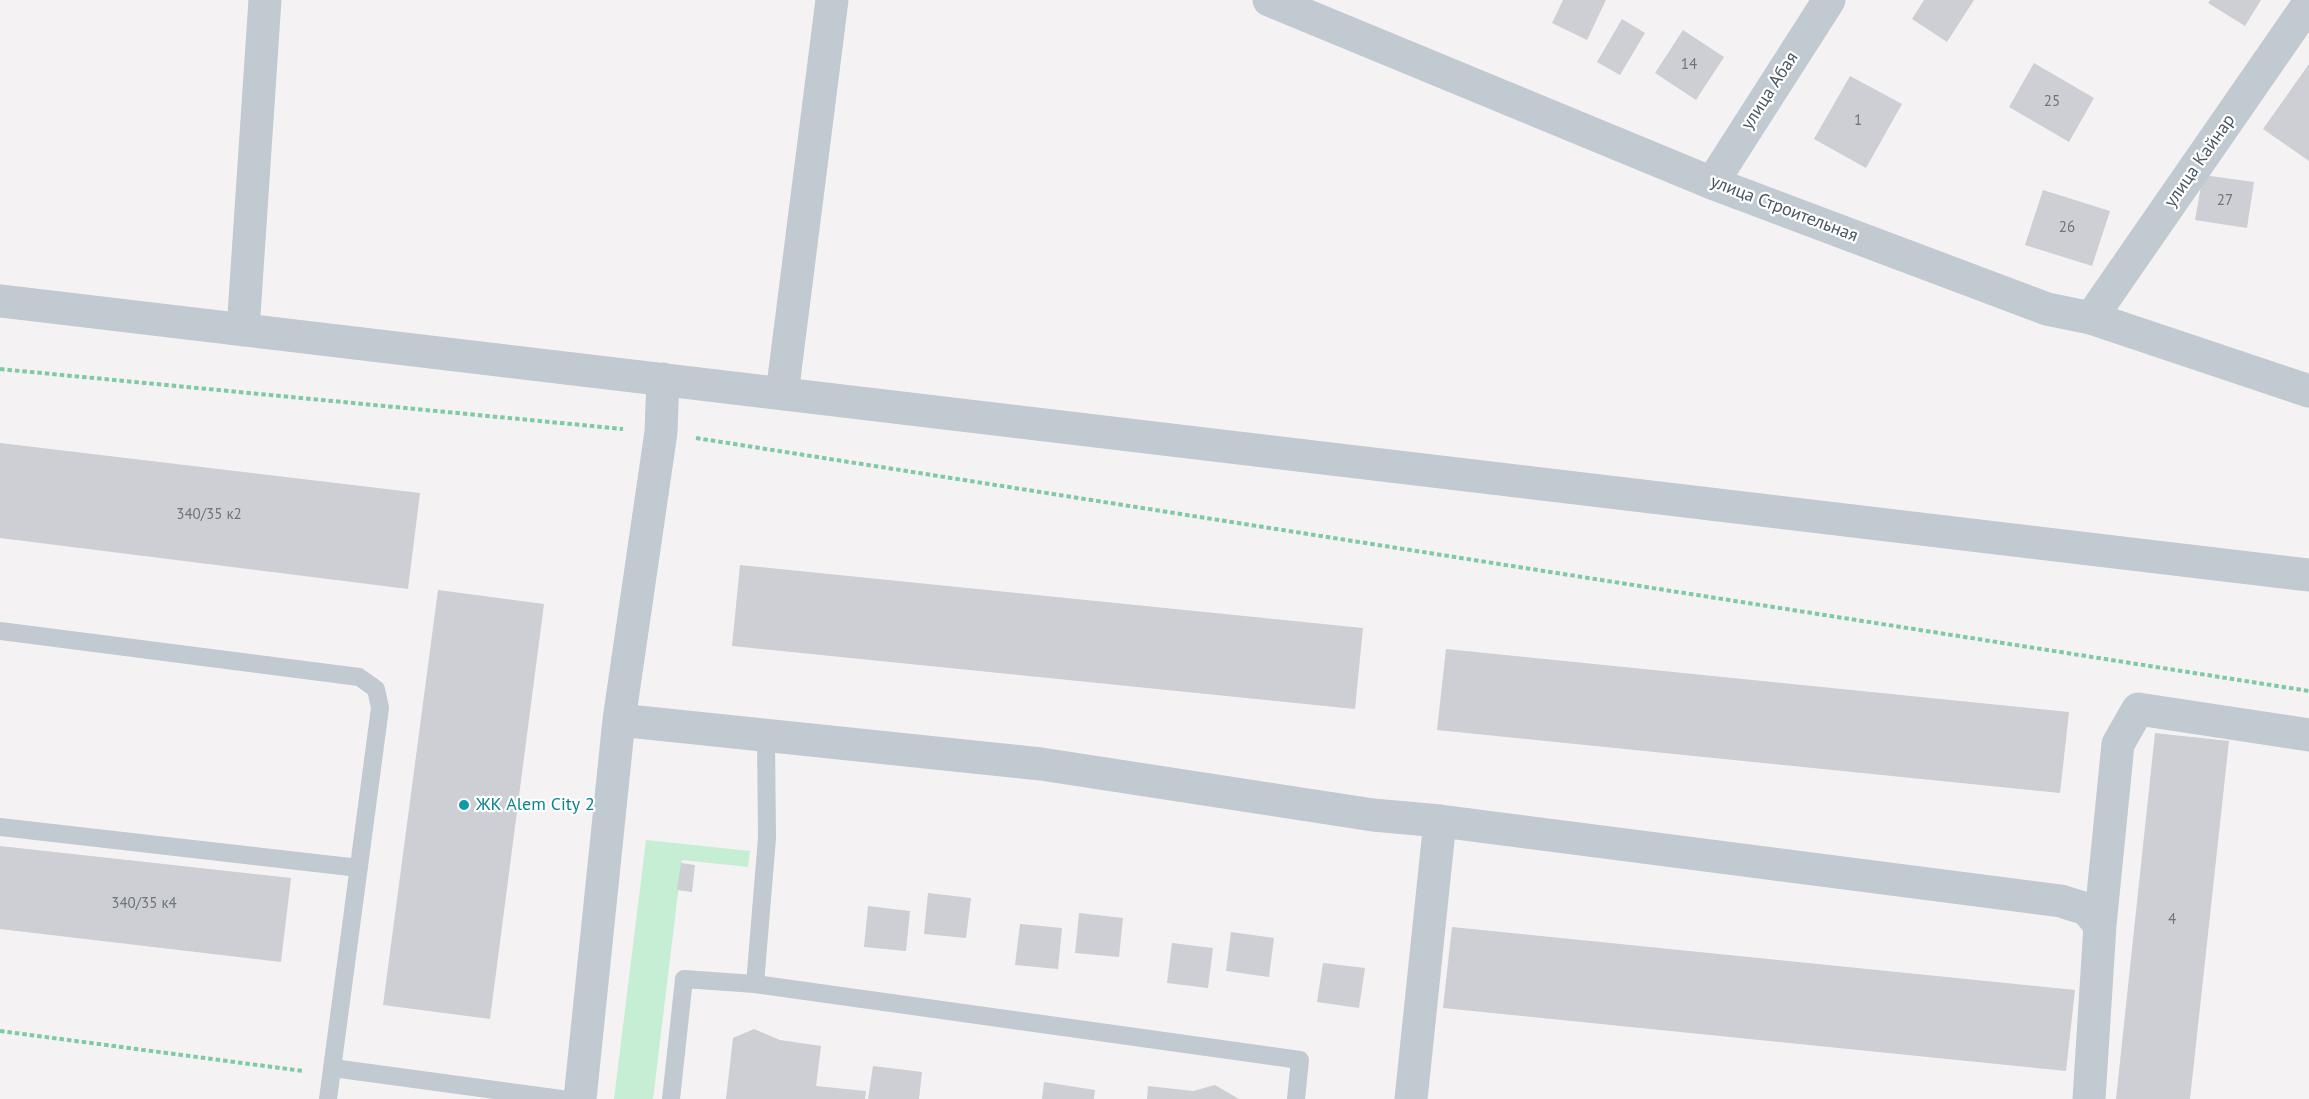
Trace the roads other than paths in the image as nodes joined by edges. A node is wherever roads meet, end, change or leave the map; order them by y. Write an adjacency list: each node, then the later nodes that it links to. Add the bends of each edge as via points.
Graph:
1 (265, 0): 9 (street)
2 (832, 0): 12 (street)
3 (1269, 0): 6 (street, улица Строительная)
4 (1828, 0): 6 (street, улица Абая)
5 (2309, 3): 8 (street, улица Кайнар)
6 (1712, 183): 8 (street, улица Строительная, via 2047,309)
7 (0, 301): 9 (street)
8 (2091, 318): 11 (street, улица Строительная)
9 (243, 330): 10 (street)
10 (663, 380): 12 (street); 15 (street, via 661,432)
11 (2309, 391)
12 (783, 394): 13 (street)
13 (2309, 575)
14 (0, 631): 20 (lane, via 359,677 376,689 380,708)
15 (619, 720): 17 (street); 26 (street)
16 (2309, 735): 21 (street, via 2138,709 2118,744)
17 (766, 737): 18 (street, via 1041,764 1373,815); 22 (lane, via 767,837)
18 (1440, 821): 21 (street, via 2061,901 2086,909); 29 (street)
19 (0, 827): 20 (lane)
20 (359, 868): 23 (lane)
21 (2100, 925): 30 (street)
22 (755, 984): 27 (lane, via 684,979); 28 (lane, via 1300,1060)
23 (332, 1071): 24 (lane); 25 (lane)
24 (328, 1099)
25 (561, 1099)
26 (580, 1099)
27 (670, 1099)
28 (1296, 1099)
29 (1411, 1099)
30 (2089, 1099)

